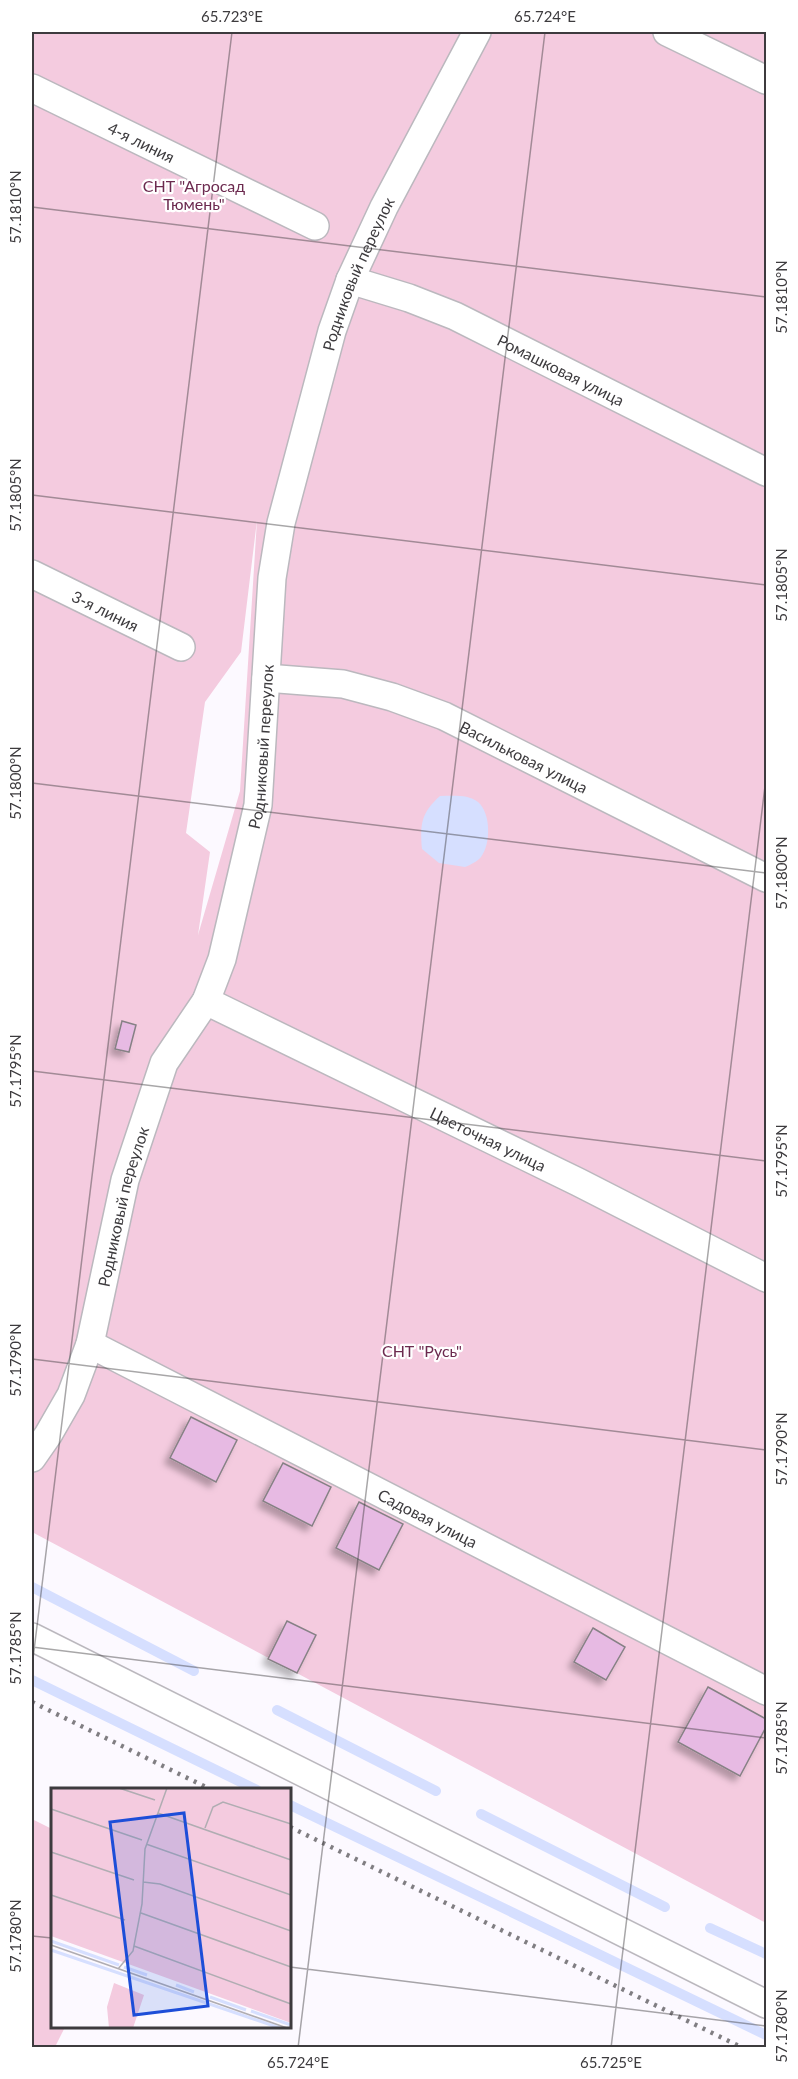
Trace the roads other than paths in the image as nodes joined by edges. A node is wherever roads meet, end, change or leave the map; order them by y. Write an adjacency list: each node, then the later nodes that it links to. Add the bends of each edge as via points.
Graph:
1 (477, 32): 6 (street, Родниковый переулок, via 384,207)
2 (667, 32): 3 (street)
3 (766, 80)
4 (32, 88): 5 (street, 4-я линия)
5 (315, 226)
6 (350, 280): 7 (street, Ромашковая улица, via 455,316); 10 (street, Родниковый переулок, via 332,331 280,523 272,578)
7 (766, 472)
8 (32, 574): 9 (street, 3-я линия)
9 (182, 646)
10 (266, 678): 11 (street, Васильковая улица, via 343,684 444,716); 12 (street, Родниковый переулок, via 258,805 222,959)
11 (766, 878)
12 (206, 1001): 13 (street, Цветочная улица); 14 (street, Родниковый переулок, via 164,1063 140,1132 125,1180)
13 (766, 1278)
14 (90, 1344): 15 (street, Родниковый переулок, via 71,1395); 17 (street, Садовая улица)
15 (32, 1458)
16 (32, 1637): 18 (street)
17 (766, 1691)
18 (766, 2004)

